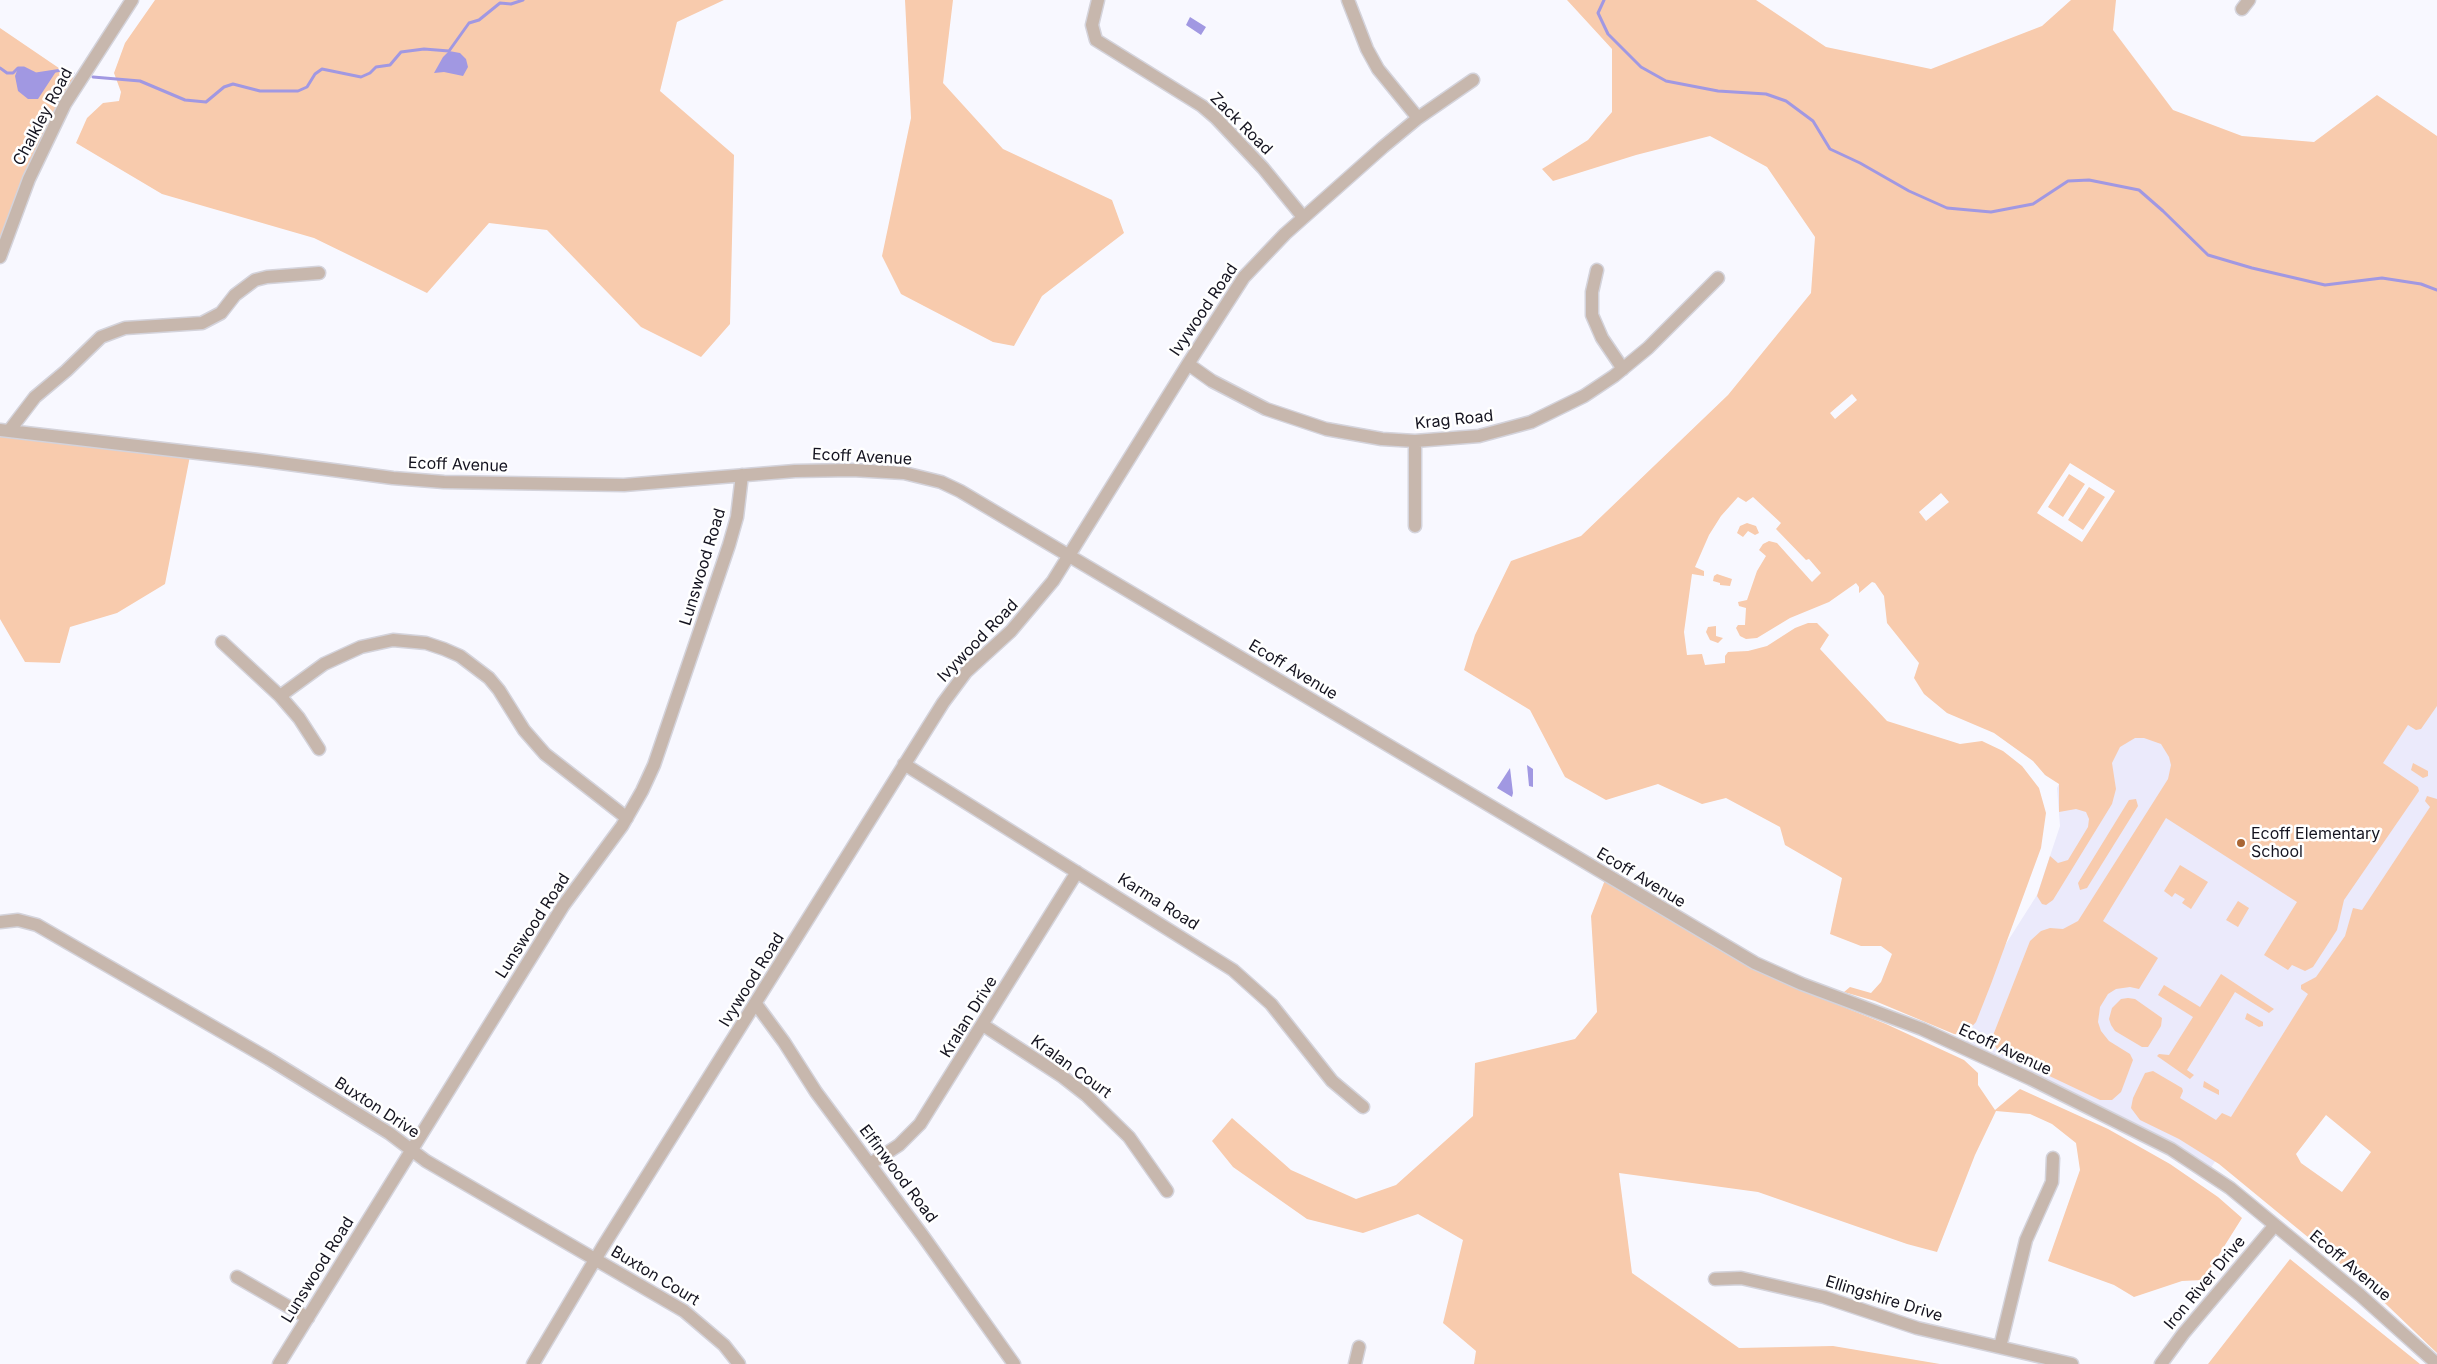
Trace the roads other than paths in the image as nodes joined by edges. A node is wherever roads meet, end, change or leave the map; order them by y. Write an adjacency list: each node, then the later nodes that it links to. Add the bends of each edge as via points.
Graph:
1 (132, 0): 7 (street, Chalkley Road, via 65,104 29,178)
2 (1098, 0): 6 (street, Zack Road, via 1092,25 1096,40 1202,106 1259,163)
3 (1348, 0): 5 (street, via 1378,69)
4 (1473, 80): 5 (street, Ivywood Road)
5 (1418, 118): 6 (street, Ivywood Road)
6 (1303, 217): 11 (street, Ivywood Road, via 1244,277)
7 (0, 257)
8 (1598, 270): 12 (street, via 1592,292 1592,315 1602,338)
9 (319, 273): 13 (street, via 267,276 255,280 235,295 221,313 202,323 125,328 101,337)
10 (1718, 278): 12 (street, Krag Road)
11 (1188, 364): 14 (street, Krag Road, via 1242,398 1295,420 1357,436); 17 (street, Ivywood Road)
12 (1623, 369): 14 (street, Krag Road, via 1584,396 1531,422 1479,436)
13 (4, 430): 15 (street, Ecoff Avenue, via 444,482 624,485)
14 (1415, 441): 16 (street)
15 (742, 475): 17 (street, Ecoff Avenue, via 852,470 925,477 960,491); 22 (street, Lunswood Road, via 730,545 654,765)
16 (1415, 526)
17 (1070, 556): 21 (street, Ivywood Road, via 1033,607 966,672); 32 (street, Ecoff Avenue, via 1755,962 1802,984 1922,1029 2146,1136 2215,1177)
18 (222, 642): 19 (street)
19 (280, 696): 20 (street); 22 (street, via 324,664 361,647 400,640 444,649 460,656 489,678 524,730 545,754)
20 (319, 749)
21 (904, 764): 23 (street, Karma Road); 25 (street, Ivywood Road)
22 (627, 818): 28 (street, Lunswood Road, via 563,906)
23 (1078, 872): 26 (street, Kralan Drive); 27 (street, Karma Road, via 1233,970 1271,1004 1332,1081)
24 (0, 922): 28 (street, Buxton Drive, via 18,920 37,925 360,1114)
25 (756, 1004): 30 (street, Elfinwood Road); 33 (street, Ivywood Road)
26 (983, 1025): 30 (street, Kralan Drive, via 920,1124 899,1145); 31 (street, Kralan Court, via 1086,1095 1129,1137)
27 (1363, 1107)
28 (412, 1150): 33 (street, Buxton Drive); 36 (street, Lunswood Road)
29 (2053, 1158): 38 (street, via 2052,1182 2028,1234)
30 (870, 1164): 42 (street, Elfinwood Road)
31 (1167, 1191)
32 (2276, 1225): 45 (street, Iron River Drive); 46 (street, Ecoff Avenue)
33 (595, 1260): 40 (street, Ivywood Road); 41 (street, Buxton Court, via 684,1310 724,1345)
34 (237, 1277): 36 (street)
35 (1715, 1279): 38 (street, Ellingshire Drive, via 1741,1278 1824,1297 1917,1328)
36 (308, 1318): 39 (street, Lunswood Road)
37 (1359, 1347): 43 (street)
38 (2000, 1347): 44 (street, Ellingshire Drive)
39 (280, 1364)
40 (534, 1364)
41 (739, 1364)
42 (1014, 1364)
43 (1356, 1364)
44 (2072, 1364)
45 (2161, 1364)
46 (2437, 1364)

